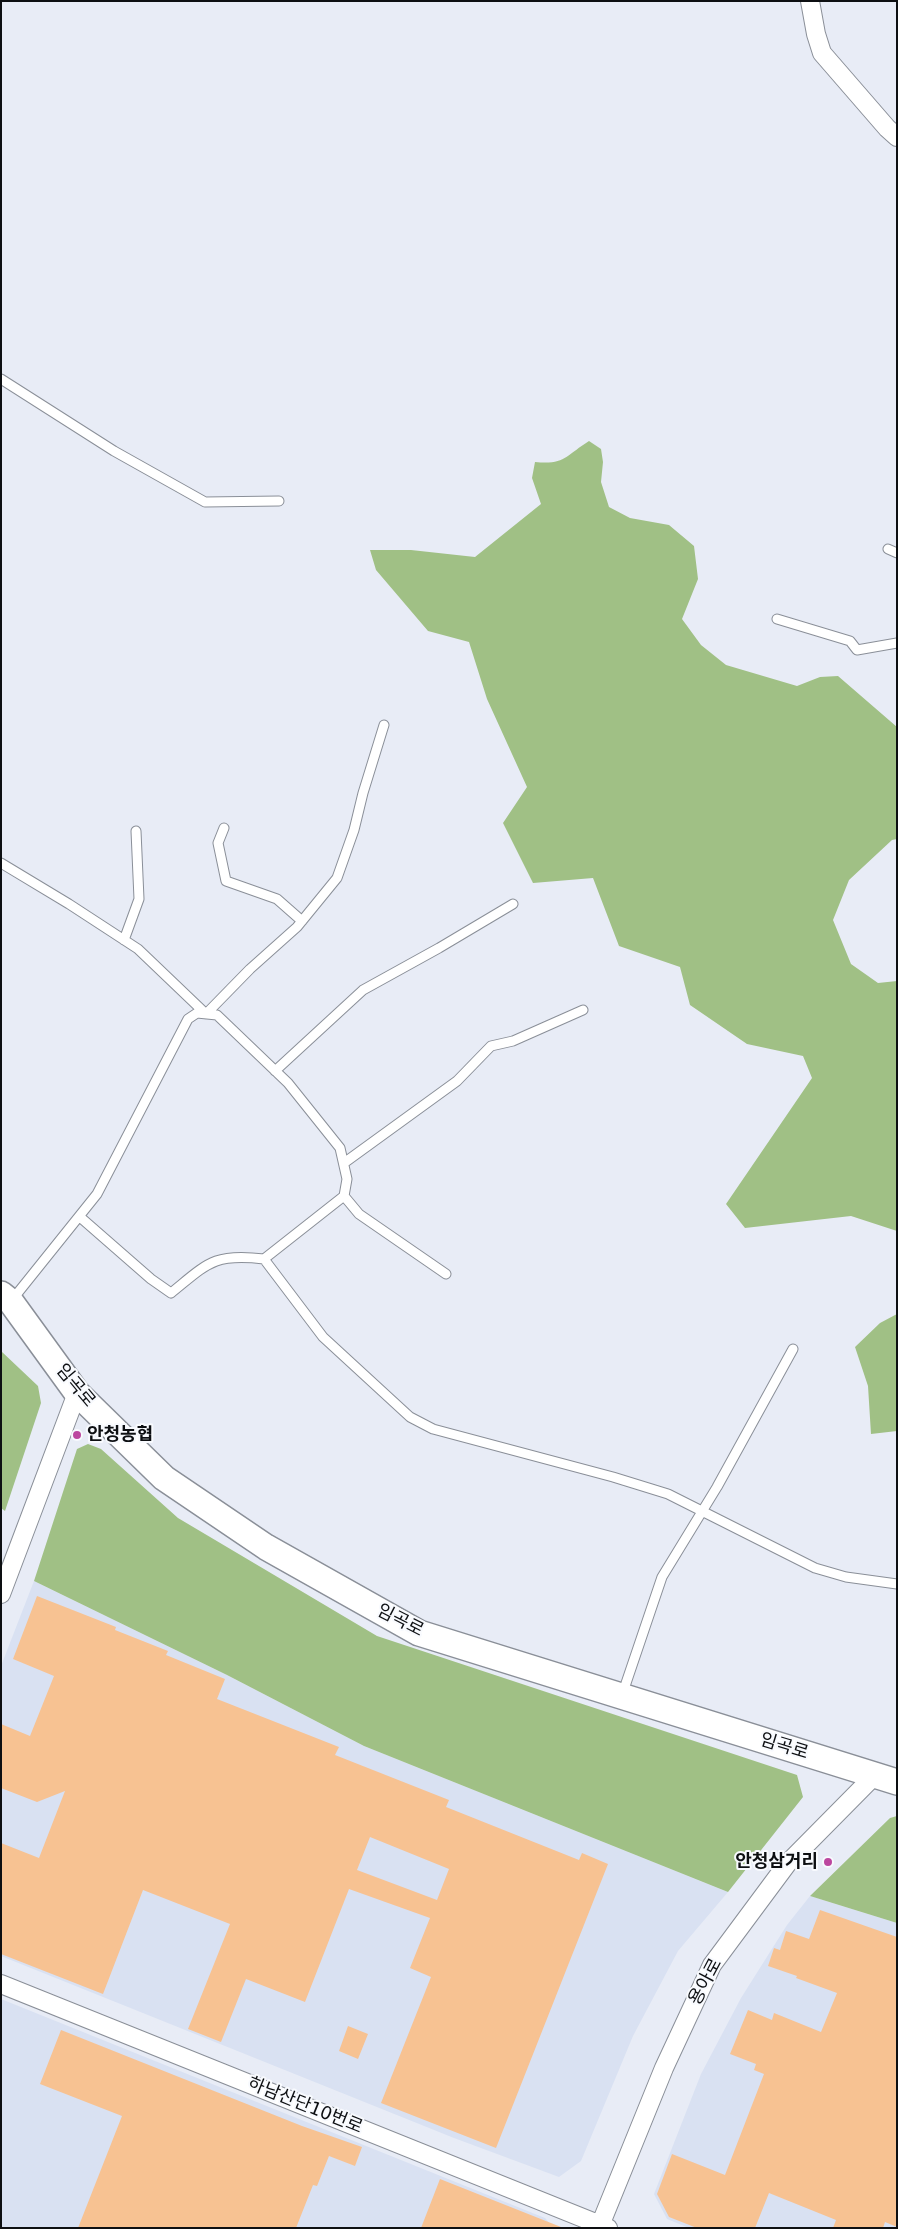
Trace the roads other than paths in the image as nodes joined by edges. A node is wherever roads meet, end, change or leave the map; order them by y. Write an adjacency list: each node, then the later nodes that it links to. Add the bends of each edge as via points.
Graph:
1 (810, 1): 2 (street, via 822,53)
2 (897, 137)
3 (1, 379): 4 (lane, via 114,451 205,502)
4 (279, 501)
5 (777, 619): 6 (lane, via 850,641 857,650)
6 (897, 643)
7 (384, 725): 12 (lane, via 337,878)
8 (224, 828): 12 (lane, via 218,843 226,881 277,899)
9 (136, 831): 13 (lane, via 139,899)
10 (1, 863): 13 (lane)
11 (512, 904): 16 (lane, via 363,990)
12 (302, 922): 15 (lane, via 250,968)
13 (124, 940): 15 (lane, via 138,949)
14 (583, 1010): 17 (lane, via 520,1038 491,1046 457,1081)
15 (206, 1014): 16 (lane, via 217,1015); 19 (lane, via 197,1013 188,1019 97,1194)
16 (275, 1071): 17 (lane, via 340,1148)
17 (344, 1163): 18 (lane, via 347,1179)
18 (344, 1196): 20 (lane); 21 (lane, via 359,1214)
19 (80, 1216): 20 (lane, via 171,1292 218,1259 240,1256); 22 (lane)
20 (264, 1259): 25 (lane, via 323,1337 410,1417 433,1429 613,1476 668,1494)
21 (446, 1274)
22 (6, 1298): 24 (main road, 임곡로)
23 (793, 1349): 25 (lane)
24 (77, 1393): 27 (street); 28 (main road, 임곡로, via 164,1478 266,1547 419,1633)
25 (702, 1510): 26 (lane, via 815,1568 846,1577); 28 (lane, via 662,1577)
26 (897, 1584)
27 (1, 1594)
28 (622, 1697): 29 (main road, 임곡로)
29 (886, 1779): 31 (street, 용아로, via 787,1864 712,1965 664,2068)
30 (1, 1984): 31 (street, 하남산단10번로)
31 (602, 2227)

